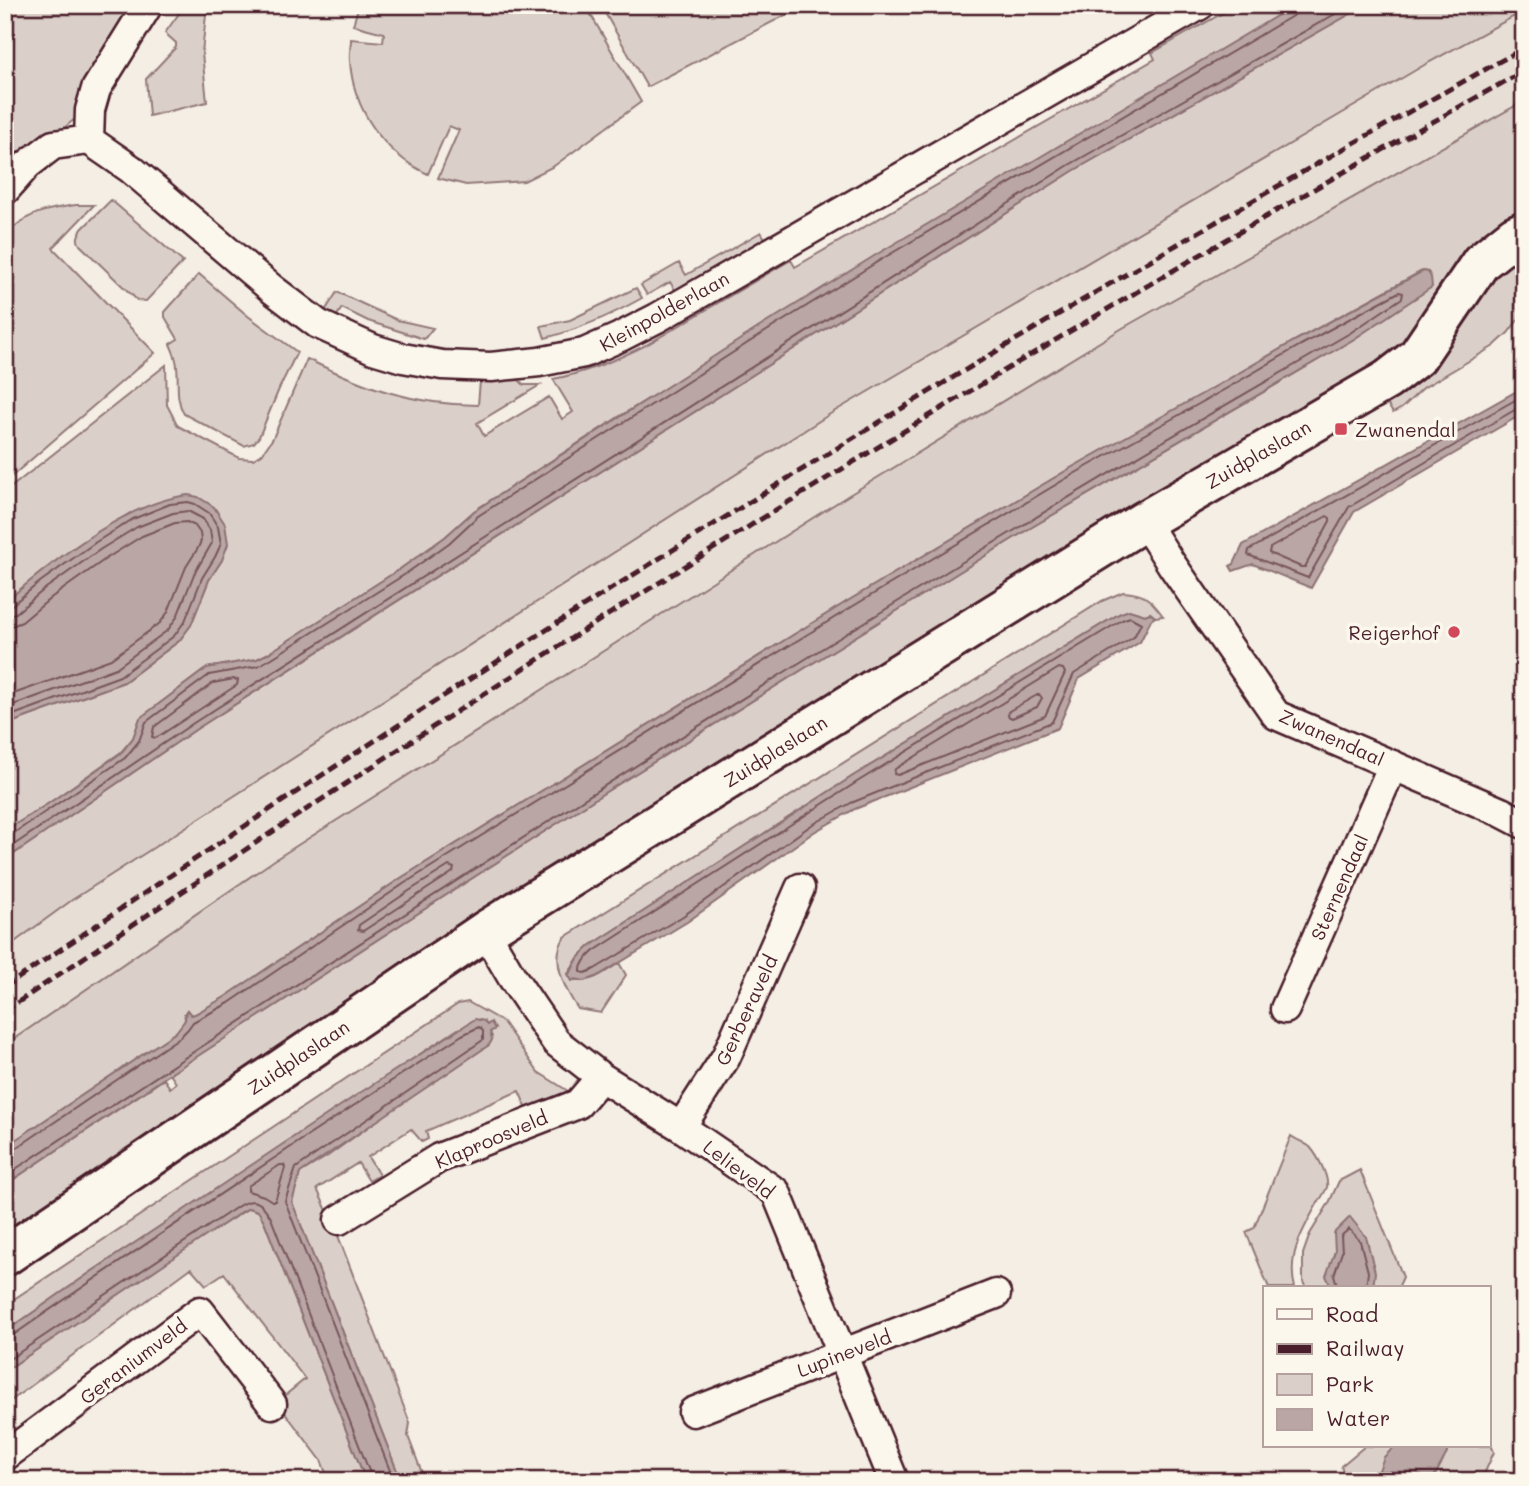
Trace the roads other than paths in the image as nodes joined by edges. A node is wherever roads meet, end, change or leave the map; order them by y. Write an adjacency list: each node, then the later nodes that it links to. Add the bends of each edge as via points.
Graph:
1 (148, 5): 3 (street, via 96,89)
2 (1190, 8): 3 (street, Kleinpolderlaan, via 657,318 584,353 491,368 442,366 403,358 318,324 131,169)
3 (89, 140): 4 (street, via 53,145)
4 (5, 190)
5 (1524, 231): 6 (street, Zuidplaslaan, via 1481,262 1417,357 1387,380)
6 (1144, 521): 7 (street, Zwanendaal, via 1276,715); 10 (street, Zuidplaslaan)
7 (1393, 765): 8 (street, Zwanendaal); 11 (street, Sternendaal)
8 (1524, 824)
9 (800, 888): 13 (street, Gerberaveld, via 726,1057)
10 (485, 931): 12 (street, Lelieveld, via 556,1042); 15 (street, Zuidplaslaan)
11 (1285, 1009)
12 (601, 1077): 13 (street, Lelieveld); 14 (street, Klaproosveld, via 578,1104 439,1158)
13 (681, 1126): 17 (street, Lelieveld, via 776,1192)
14 (339, 1220)
15 (5, 1256)
16 (996, 1294): 17 (street, Lupineveld)
17 (843, 1354): 19 (street, Lupineveld); 21 (street, Lelieveld)
18 (272, 1404): 20 (street, Geraniumveld, via 200,1311)
19 (692, 1412)
20 (5, 1456)
21 (894, 1481)

